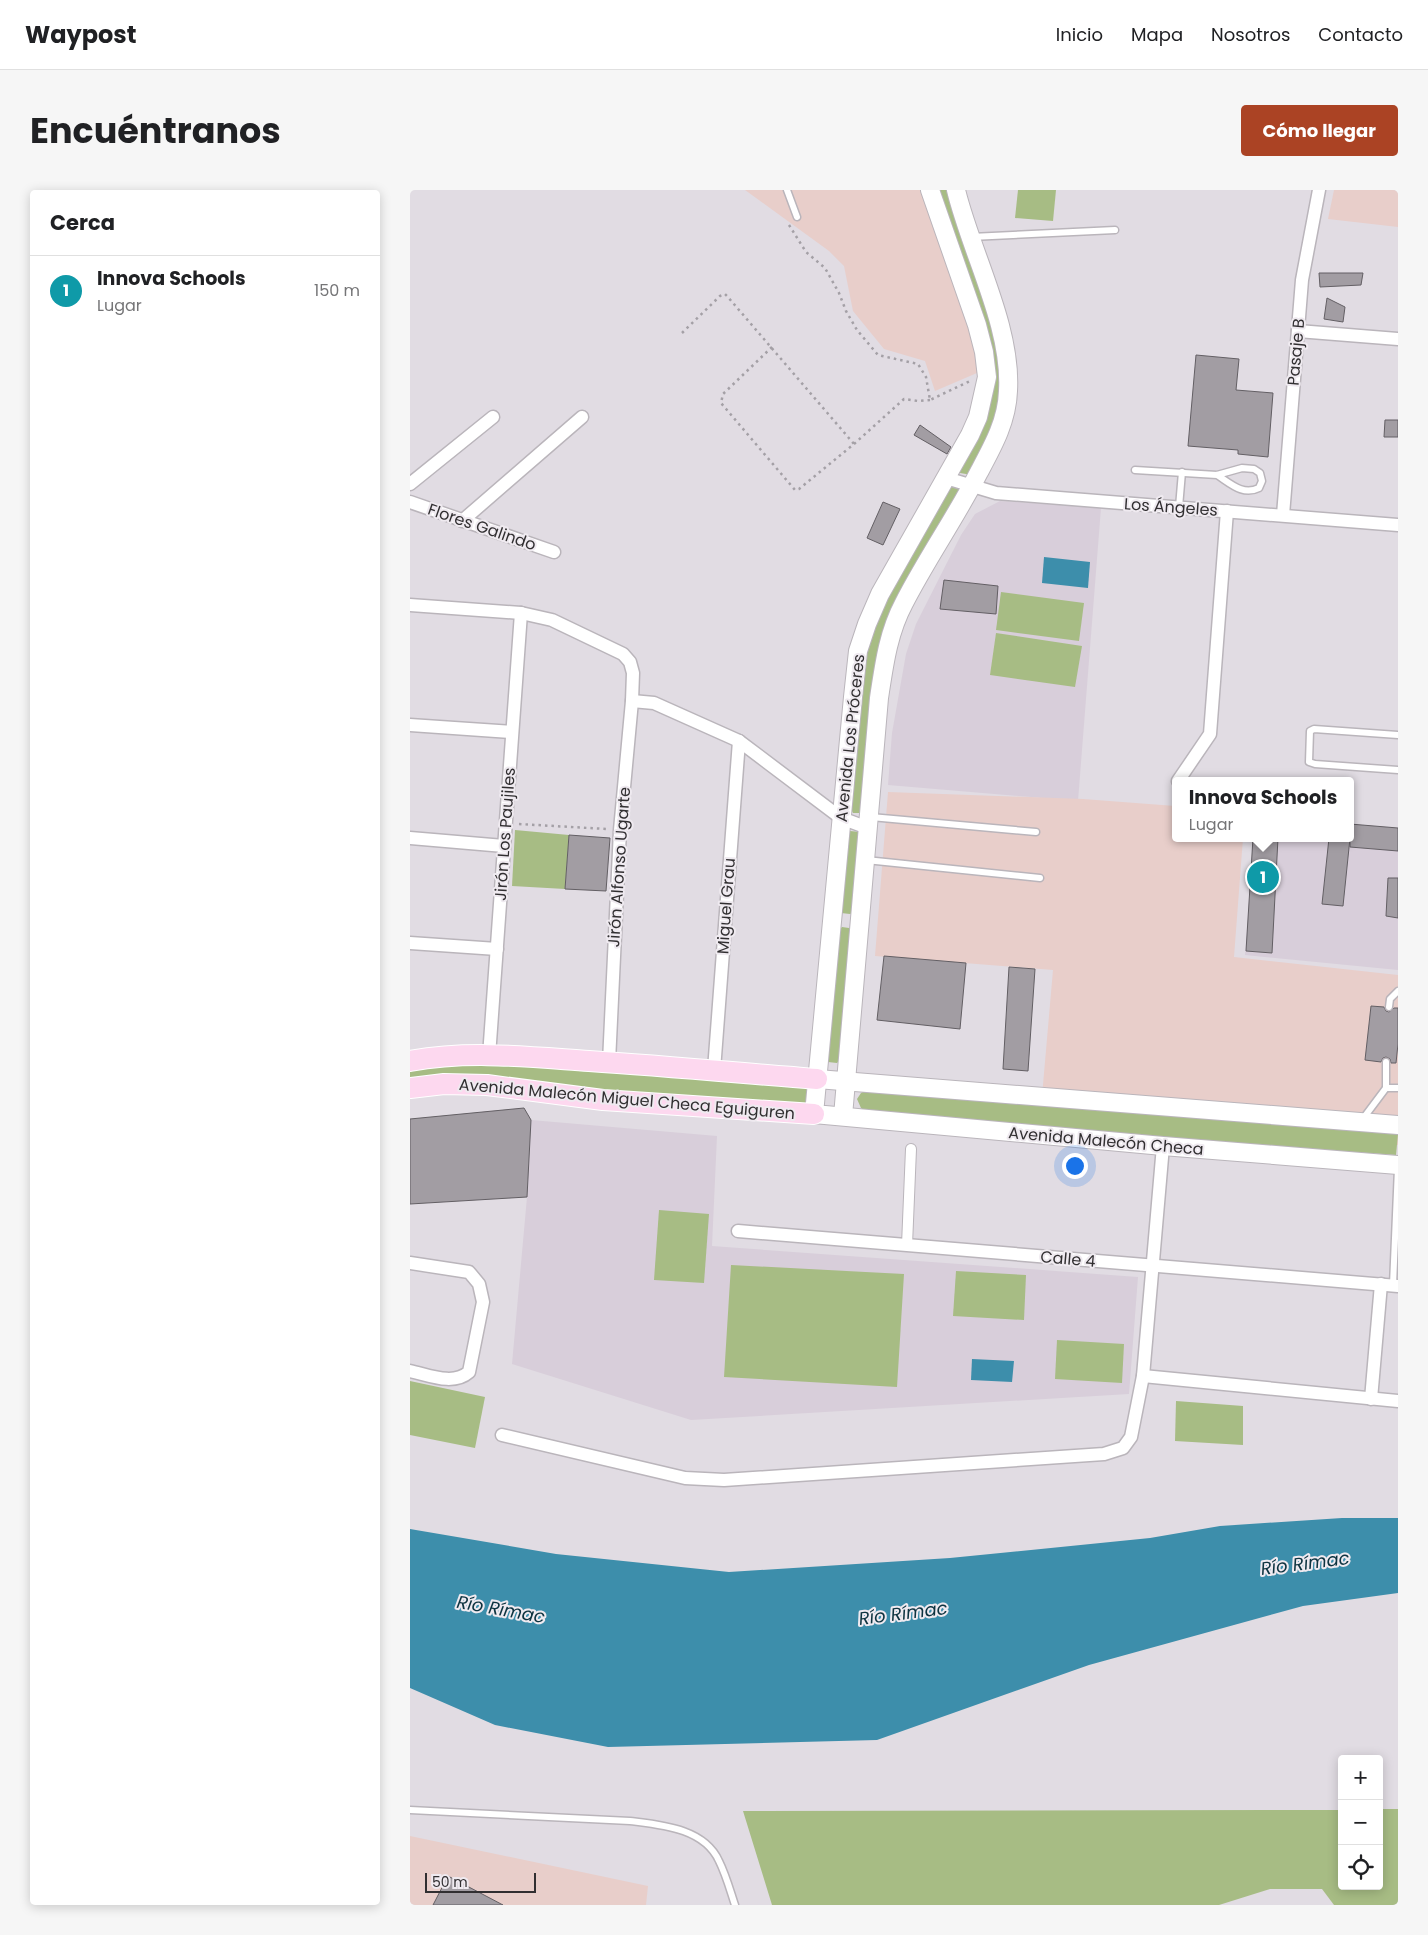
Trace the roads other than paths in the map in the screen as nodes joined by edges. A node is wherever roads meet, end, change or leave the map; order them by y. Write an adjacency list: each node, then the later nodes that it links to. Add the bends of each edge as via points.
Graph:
1 (787, 190): 5 (lane)
2 (930, 190): 15 (main road, Avenida Los Próceres, via 977,325 987,372 978,417)
3 (956, 190): 7 (main road, Avenida Los Próceres)
4 (1319, 190): 8 (street, Pasaje B, via 1302,280)
5 (797, 217)
6 (1115, 230): 7 (lane)
7 (971, 237): 17 (main road, Avenida Los Próceres, via 999,321 1008,389 996,441)
8 (1298, 331): 9 (street); 21 (street, Pasaje B)
9 (1398, 340)
10 (494, 417): 16 (street)
11 (582, 417): 22 (street)
12 (1135, 470): 13 (lane)
13 (1182, 472): 14 (lane); 19 (lane)
14 (1217, 475): 14 (lane, via 1242,468 1254,469 1260,473 1262,481 1253,491 1240,491)
15 (946, 478): 17 (street, Los Ángeles); 34 (main road, Avenida Los Próceres, via 880,594 858,651)
16 (410, 484)
17 (972, 486): 19 (street, Los Ángeles, via 996,493); 35 (main road, Avenida Los Próceres, via 903,604 886,650)
18 (410, 502): 22 (street, Flores Galindo)
19 (1179, 507): 20 (street, Los Ángeles)
20 (1227, 511): 21 (street, Los Ángeles); 33 (street, via 1210,734)
21 (1283, 515): 23 (street, Los Ángeles)
22 (462, 521): 24 (street, Flores Galindo)
23 (1398, 525)
24 (554, 552)
25 (410, 605): 26 (street)
26 (521, 613): 27 (street, Jirón Alfonso Ugarte, via 552,620 623,654 633,673); 29 (street, Jirón Los Paujiles)
27 (632, 701): 31 (street, via 654,703); 49 (street, Jirón Alfonso Ugarte, via 620,830)
28 (410, 725): 29 (street)
29 (512, 732): 38 (street, Jirón Los Paujiles)
30 (1398, 735): 32 (lane, via 1314,729 1310,731 1308,756 1309,762 1315,764)
31 (739, 741): 34 (street); 51 (street, Miguel Grau)
32 (1398, 770)
33 (1181, 777)
34 (841, 818): 35 (street); 41 (main road, Avenida Los Próceres)
35 (868, 822): 36 (lane); 39 (main road, Avenida Los Próceres)
36 (1036, 832)
37 (410, 838): 38 (street)
38 (504, 846): 44 (street, Jirón Los Paujiles)
39 (865, 860): 40 (lane); 42 (main road, Avenida Los Próceres)
40 (1040, 878)
41 (832, 919): 42 (main road); 52 (main road, Avenida Los Próceres)
42 (859, 922): 53 (main road, Avenida Los Próceres)
43 (410, 943): 44 (street)
44 (497, 949): 47 (street, Jirón Los Paujiles)
45 (1398, 990): 46 (lane, via 1390,999)
46 (1389, 1007)
47 (489, 1056): 48 (main road, Avenida Malecón Miguel Checa Eguiguren, via 433,1057); 49 (main road, Avenida Malecón Miguel Checa Eguiguren)
48 (410, 1061)
49 (609, 1062): 51 (main road, Avenida Malecón Miguel Checa Eguiguren)
50 (1386, 1062): 55 (lane)
51 (714, 1070): 52 (main road, Avenida Malecón Miguel Checa Eguiguren)
52 (817, 1079): 53 (main road); 57 (main road, Avenida Los Próceres)
53 (845, 1081): 58 (main road, Avenida Los Próceres); 59 (main road)
54 (410, 1088): 57 (main road, Avenida Malecón Miguel Checa Eguiguren, via 444,1084 487,1085 603,1100)
55 (1386, 1088): 56 (lane); 59 (lane)
56 (1398, 1088)
57 (814, 1114): 58 (main road, Avenida Malecón Checa)
58 (843, 1116): 61 (main road, Avenida Malecón Checa)
59 (1360, 1122): 60 (main road)
60 (1398, 1125)
61 (1163, 1146): 63 (main road, Avenida Malecón Checa); 67 (street)
62 (911, 1149): 65 (street)
63 (1398, 1166): 68 (lane)
64 (738, 1231): 65 (street, Calle 4)
65 (907, 1245): 67 (street, Calle 4)
66 (410, 1263): 69 (street, via 469,1272 479,1284 483,1302 469,1372 462,1378 449,1380)
67 (1151, 1266): 68 (street, Calle 4); 70 (street)
68 (1391, 1285): 71 (street)
69 (410, 1371)
70 (1143, 1376): 71 (street); 73 (street, via 1131,1437 1123,1448 1104,1454 724,1480 685,1478)
71 (1371, 1398): 72 (street)
72 (1398, 1401)
73 (502, 1435)
74 (410, 1810): 75 (lane, via 630,1821 682,1831 699,1838 711,1848 719,1860)
75 (735, 1905)

